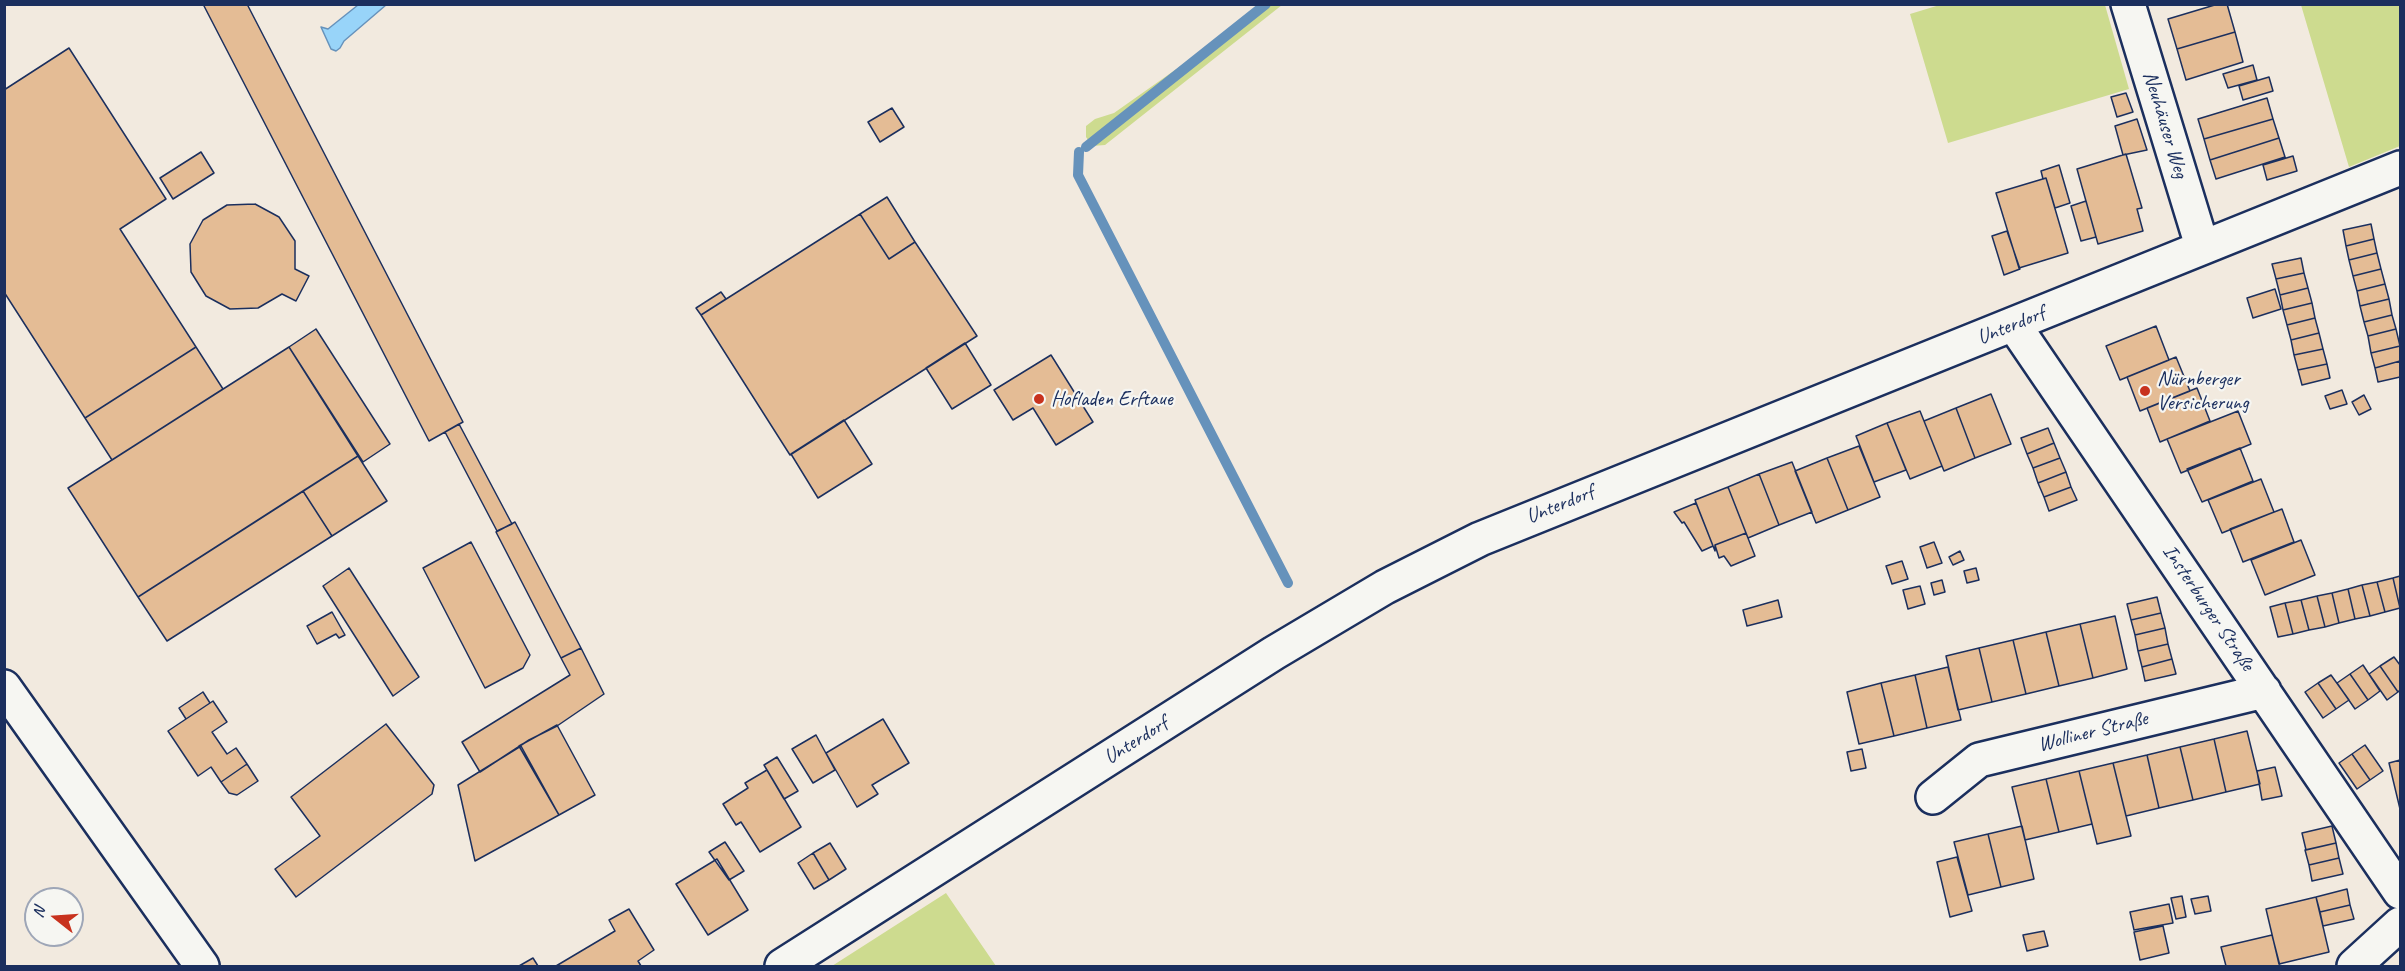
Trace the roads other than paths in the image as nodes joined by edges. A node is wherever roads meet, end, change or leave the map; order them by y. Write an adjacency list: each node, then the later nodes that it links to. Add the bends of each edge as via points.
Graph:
1 (2128, 4): 3 (street, Neuhäuser Weg)
2 (2400, 168): 3 (street, Unterdorf)
3 (2202, 246): 4 (street, Unterdorf)
4 (2014, 325): 6 (street, Insterburger Straße); 11 (street, Unterdorf, via 1566,503 1414,572 1274,653)
5 (4, 687): 10 (street)
6 (2264, 691): 7 (street, Wolliner Straße, via 1979,760); 8 (street, Insterburger Straße)
7 (1934, 797)
8 (2400, 892)
9 (2400, 924): 12 (street)
10 (202, 966)
11 (782, 966)
12 (2354, 966)

